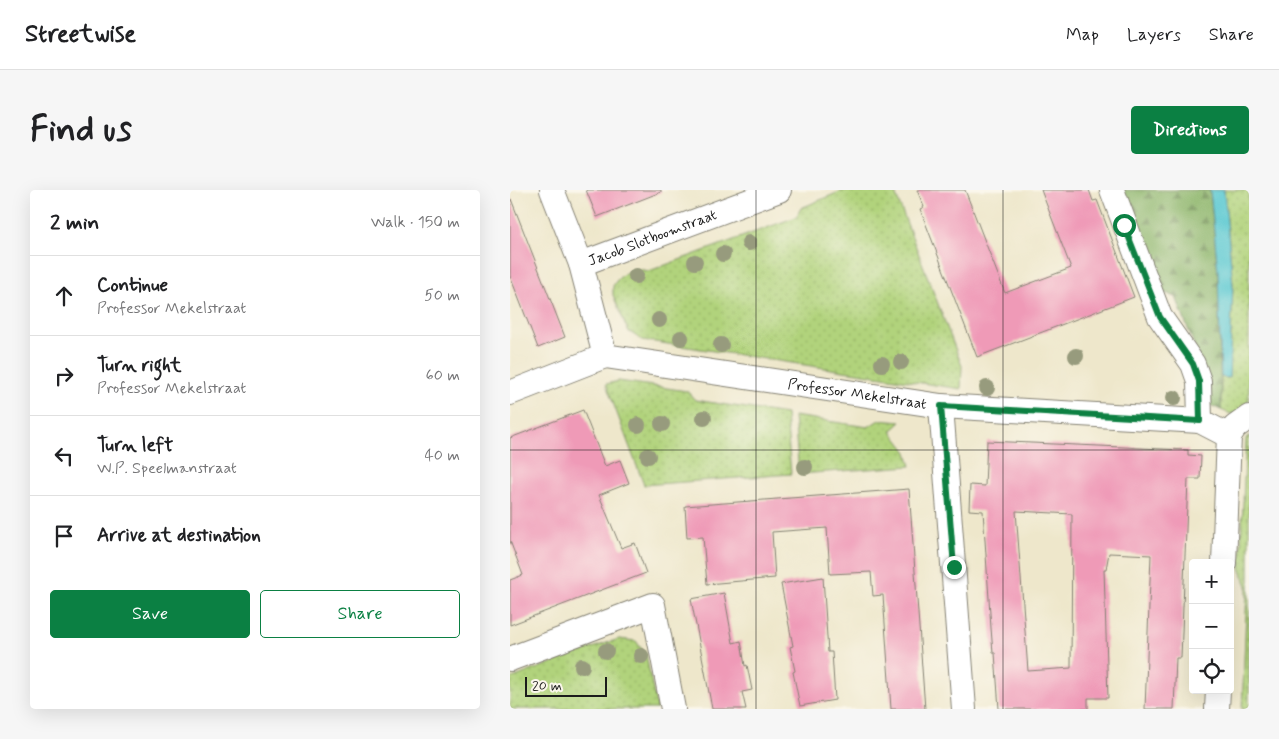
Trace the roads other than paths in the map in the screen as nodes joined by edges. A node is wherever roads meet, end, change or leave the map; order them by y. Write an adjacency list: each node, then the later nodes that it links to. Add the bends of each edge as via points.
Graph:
1 (552, 190): 4 (street)
2 (779, 190): 4 (street, Jacob Slotboomstraat)
3 (1112, 190): 9 (street, via 1160,317 1193,364 1199,381)
4 (581, 264): 5 (street)
5 (605, 356): 6 (street); 7 (street, Professor Mekelstraat)
6 (510, 393)
7 (941, 406): 9 (street, Professor Mekelstraat); 15 (street)
8 (1249, 417): 10 (street)
9 (1200, 421): 10 (street, Professor Mekelstraat)
10 (1229, 436): 11 (street)
11 (1224, 559)
12 (510, 660): 14 (street, via 653,605)
13 (1218, 694): 16 (street)
14 (673, 709)
15 (964, 709)
16 (1217, 709)

